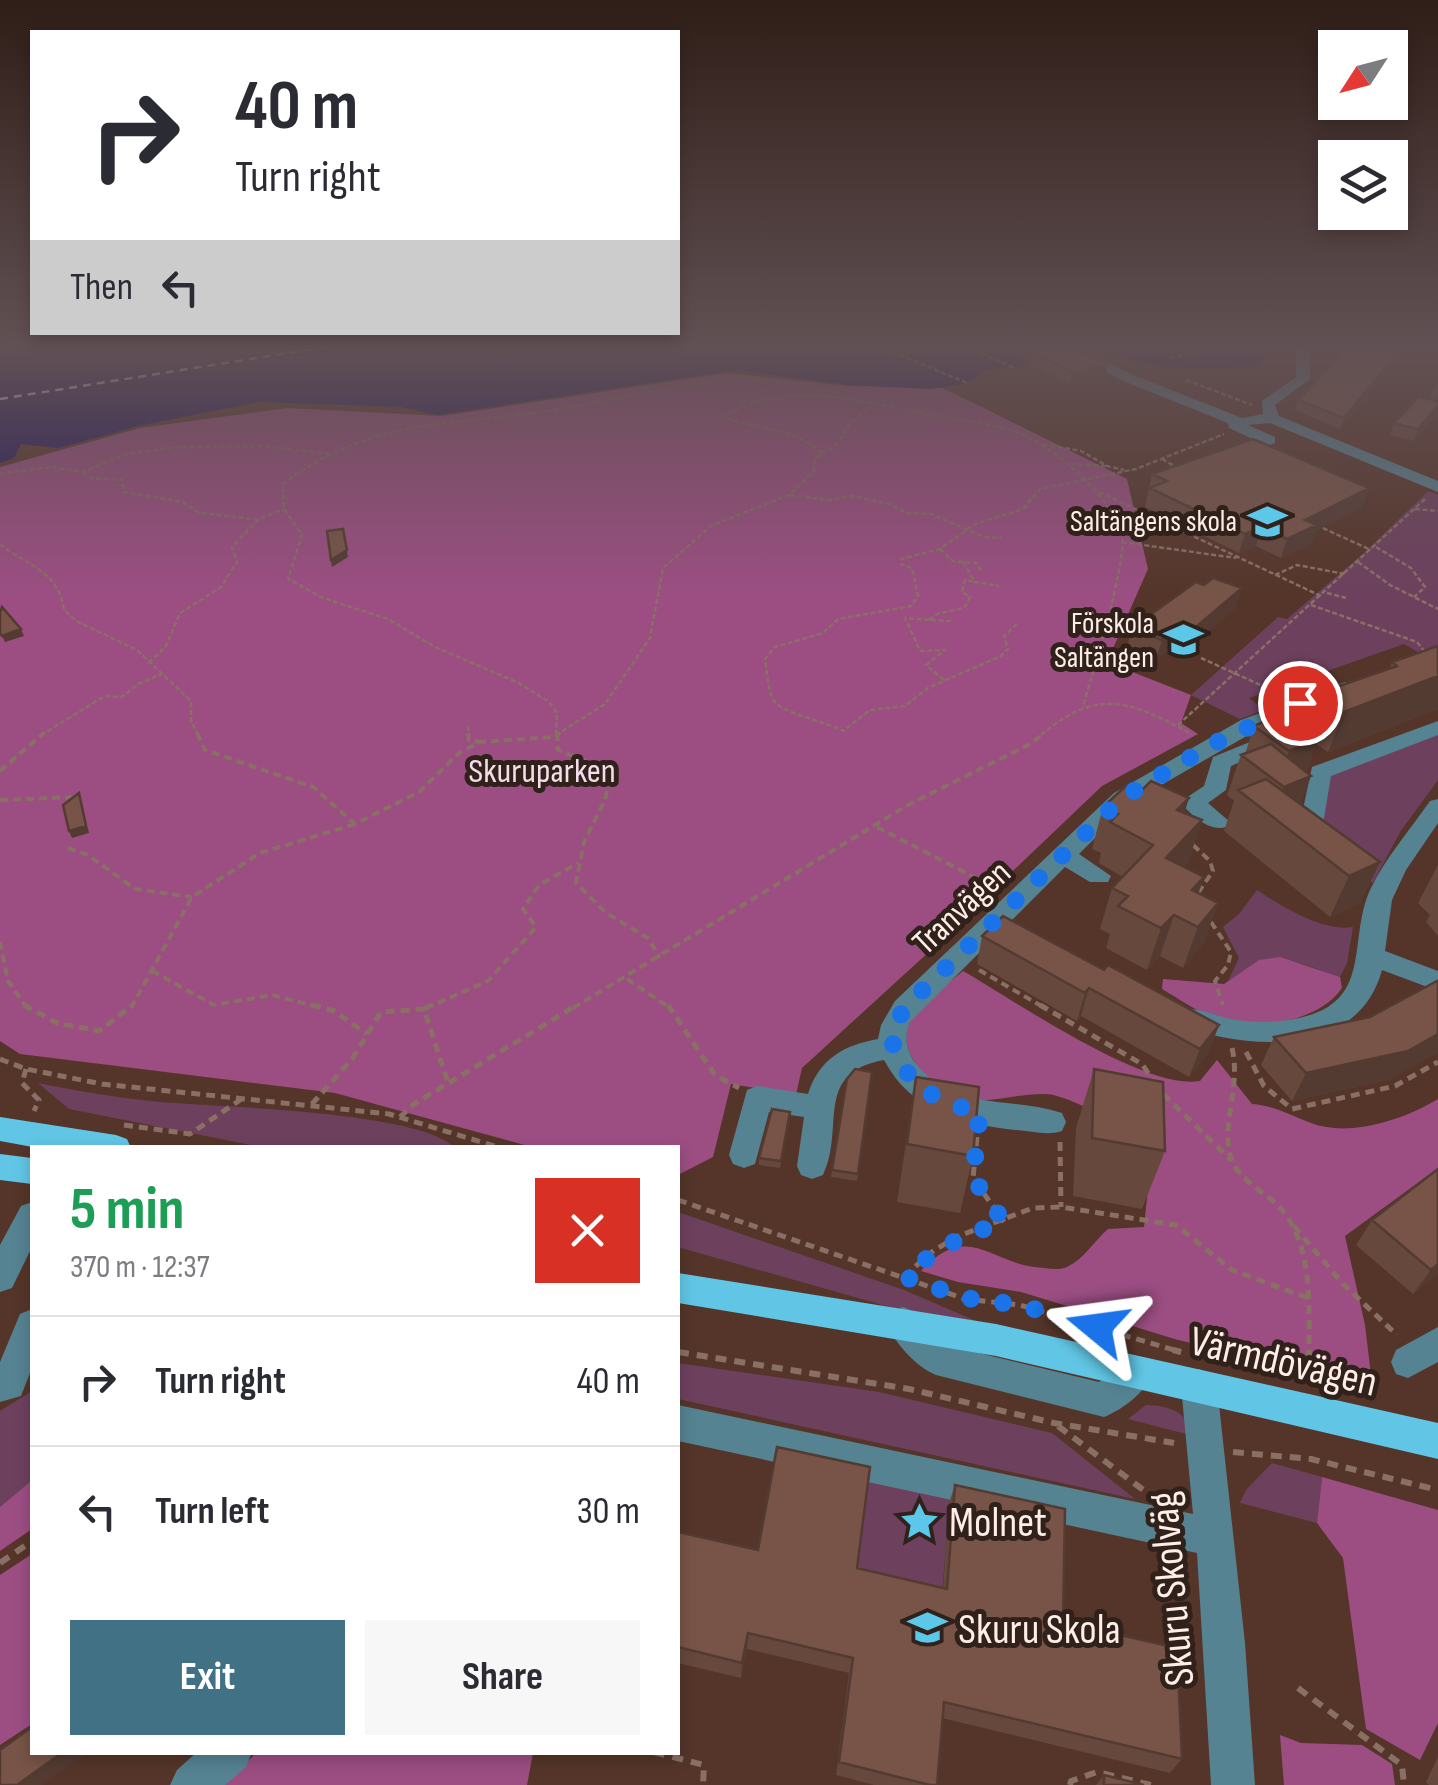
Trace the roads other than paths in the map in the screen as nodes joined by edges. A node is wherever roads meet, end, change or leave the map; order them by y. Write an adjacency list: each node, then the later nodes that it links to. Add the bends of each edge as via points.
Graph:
1 (1248, 429): 3 (street, via 1269,440)
2 (1311, 429): 4 (street)
3 (1220, 458)
4 (1436, 489)
5 (1361, 683): 6 (street, Tranvägen)
6 (1249, 725): 8 (street); 11 (street, Tranvägen, via 1122,798)
7 (1438, 726): 8 (street)
8 (1296, 756): 10 (street, via 1222,762 1215,790 1192,802); 12 (street, via 1306,839)
9 (1438, 806): 15 (street)
10 (1218, 822)
11 (1064, 856): 13 (street); 19 (street, Tranvägen, via 1015,915 904,1008 891,1035)
12 (1324, 858)
13 (1099, 876)
14 (1354, 877): 15 (street)
15 (1382, 892): 16 (street)
16 (1368, 955): 17 (street); 18 (street, via 1363,986 1326,1022 1234,1037)
17 (1438, 981)
18 (1166, 1006)
19 (893, 1047): 20 (street, via 840,1061 827,1076); 21 (street, via 900,1064 957,1108)
20 (822, 1108): 25 (street, via 757,1098); 26 (street)
21 (1051, 1122)
22 (0, 1129): 24 (main road)
23 (112, 1135): 24 (main road)
24 (76, 1145)
25 (744, 1154)
26 (812, 1166)
27 (0, 1167): 28 (main road)
28 (30, 1171)
29 (30, 1219): 30 (street)
30 (3, 1258)
31 (680, 1270): 33 (main road)
32 (680, 1288): 33 (main road)
33 (889, 1321): 38 (street, via 936,1358 1104,1400)
34 (30, 1330): 39 (street, via 9,1384)
35 (1438, 1343): 36 (street)
36 (1408, 1362)
37 (1199, 1371): 38 (main road, Värmdövägen); 41 (main road, Värmdövägen); 42 (street, Skuru Skolväg)
38 (1136, 1372)
39 (0, 1385)
40 (680, 1423): 42 (street)
41 (1438, 1441)
42 (1214, 1538): 45 (street, Skuru Skolväg)
43 (227, 1755): 44 (street)
44 (192, 1785)
45 (1233, 1785)

